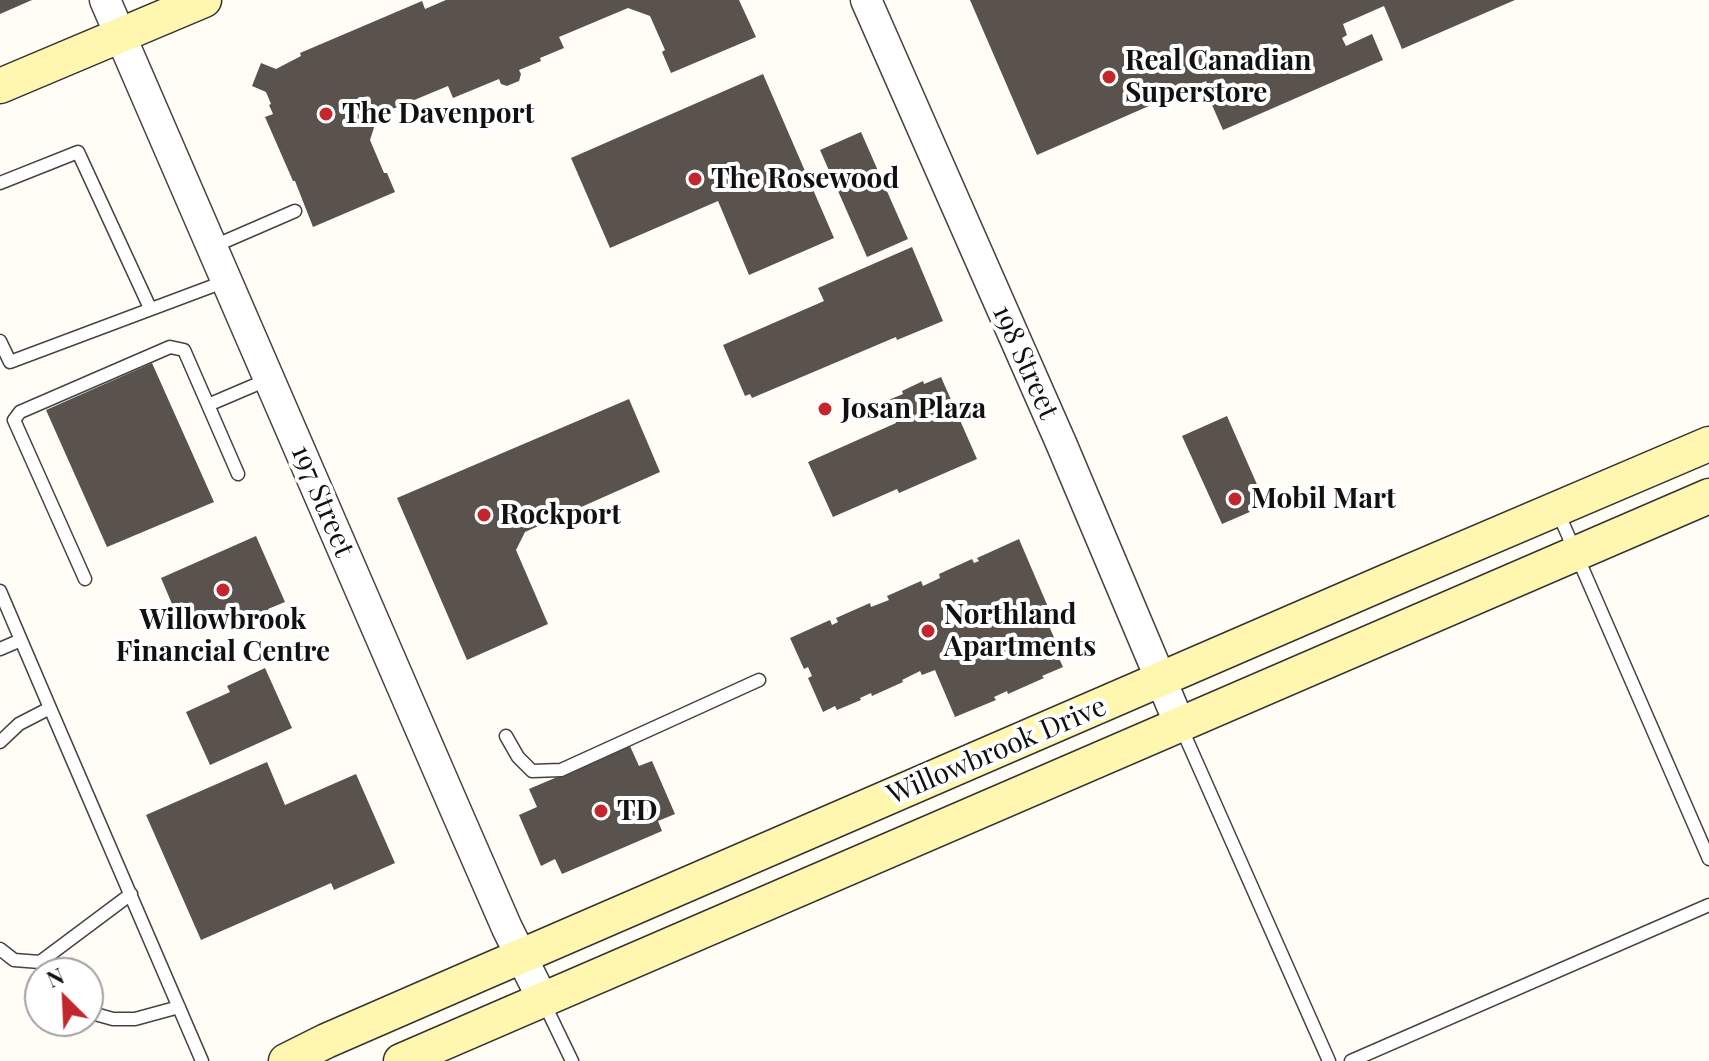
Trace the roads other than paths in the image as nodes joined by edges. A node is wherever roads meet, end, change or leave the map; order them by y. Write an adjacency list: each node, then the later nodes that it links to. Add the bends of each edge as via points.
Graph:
1 (105, 0): 4 (street, 197 Street)
2 (204, 0): 4 (main road)
3 (866, 0): 24 (street, 198 Street)
4 (121, 36): 5 (main road); 8 (street, 197 Street)
5 (0, 86)
6 (3, 182): 10 (lane, via 78,152)
7 (295, 211): 8 (lane)
8 (212, 247): 9 (street, 197 Street)
9 (226, 281): 10 (lane); 12 (street, 197 Street)
10 (150, 308): 11 (lane, via 10,362)
11 (0, 341)
12 (269, 379): 13 (lane); 33 (street, 197 Street)
13 (208, 405): 15 (lane); 19 (lane, via 184,350 170,347 20,412 14,420)
14 (1709, 444): 17 (main road, Willowbrook Drive)
15 (238, 474)
16 (1709, 496): 18 (main road, Willowbrook Drive)
17 (1557, 510): 18 (lane); 24 (main road, Willowbrook Drive)
18 (1576, 554): 26 (main road, Willowbrook Drive); 29 (lane)
19 (85, 579)
20 (0, 591): 21 (lane)
21 (21, 640): 22 (lane); 25 (lane)
22 (0, 649)
23 (759, 680): 27 (lane, via 561,770 532,771)
24 (1160, 681): 26 (street, 198 Street); 33 (main road, Willowbrook Drive)
25 (50, 708): 28 (lane, via 19,724); 30 (lane)
26 (1180, 725): 34 (main road, Willowbrook Drive); 41 (lane)
27 (506, 736)
28 (0, 742)
29 (1709, 859)
30 (131, 894): 32 (lane, via 40,962 14,960); 35 (lane)
31 (1709, 905): 42 (lane)
32 (0, 949)
33 (521, 956): 34 (street, 197 Street); 38 (main road, Willowbrook Drive)
34 (543, 1000): 39 (main road, Willowbrook Drive); 40 (lane)
35 (179, 1007): 36 (lane, via 135,1019); 37 (lane)
36 (104, 1016)
37 (202, 1061)
38 (286, 1061)
39 (401, 1061)
40 (572, 1061)
41 (1329, 1061)
42 (1351, 1061)

